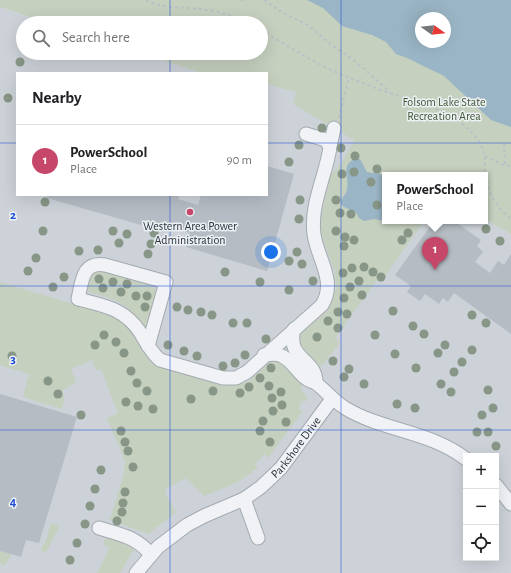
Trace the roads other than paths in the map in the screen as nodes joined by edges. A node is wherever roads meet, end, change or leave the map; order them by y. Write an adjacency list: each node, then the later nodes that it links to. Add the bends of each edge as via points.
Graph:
1 (334, 128): 3 (street)
2 (306, 134): 3 (street, via 326,140)
3 (330, 147): 4 (street, via 313,220 315,240 327,278 326,294 320,307)
4 (294, 330): 6 (street); 7 (street, via 293,348 314,371)
5 (148, 346): 5 (street, via 166,282 105,265 91,266 86,271 78,299 121,312 136,327); 6 (street, via 160,360 228,378 242,376)
6 (264, 356): 7 (street, via 282,356 305,378)
7 (316, 382): 8 (street)
8 (332, 399): 9 (street, via 362,417 436,442); 11 (street, Parkshore Drive, via 278,472)
9 (463, 457)
10 (499, 489): 12 (street)
11 (244, 499): 14 (street); 15 (street, Parkshore Drive, via 187,524)
12 (511, 504)
13 (99, 528): 15 (street, via 135,540)
14 (258, 538)
15 (151, 554): 16 (street, Parkshore Drive)
16 (136, 573)

